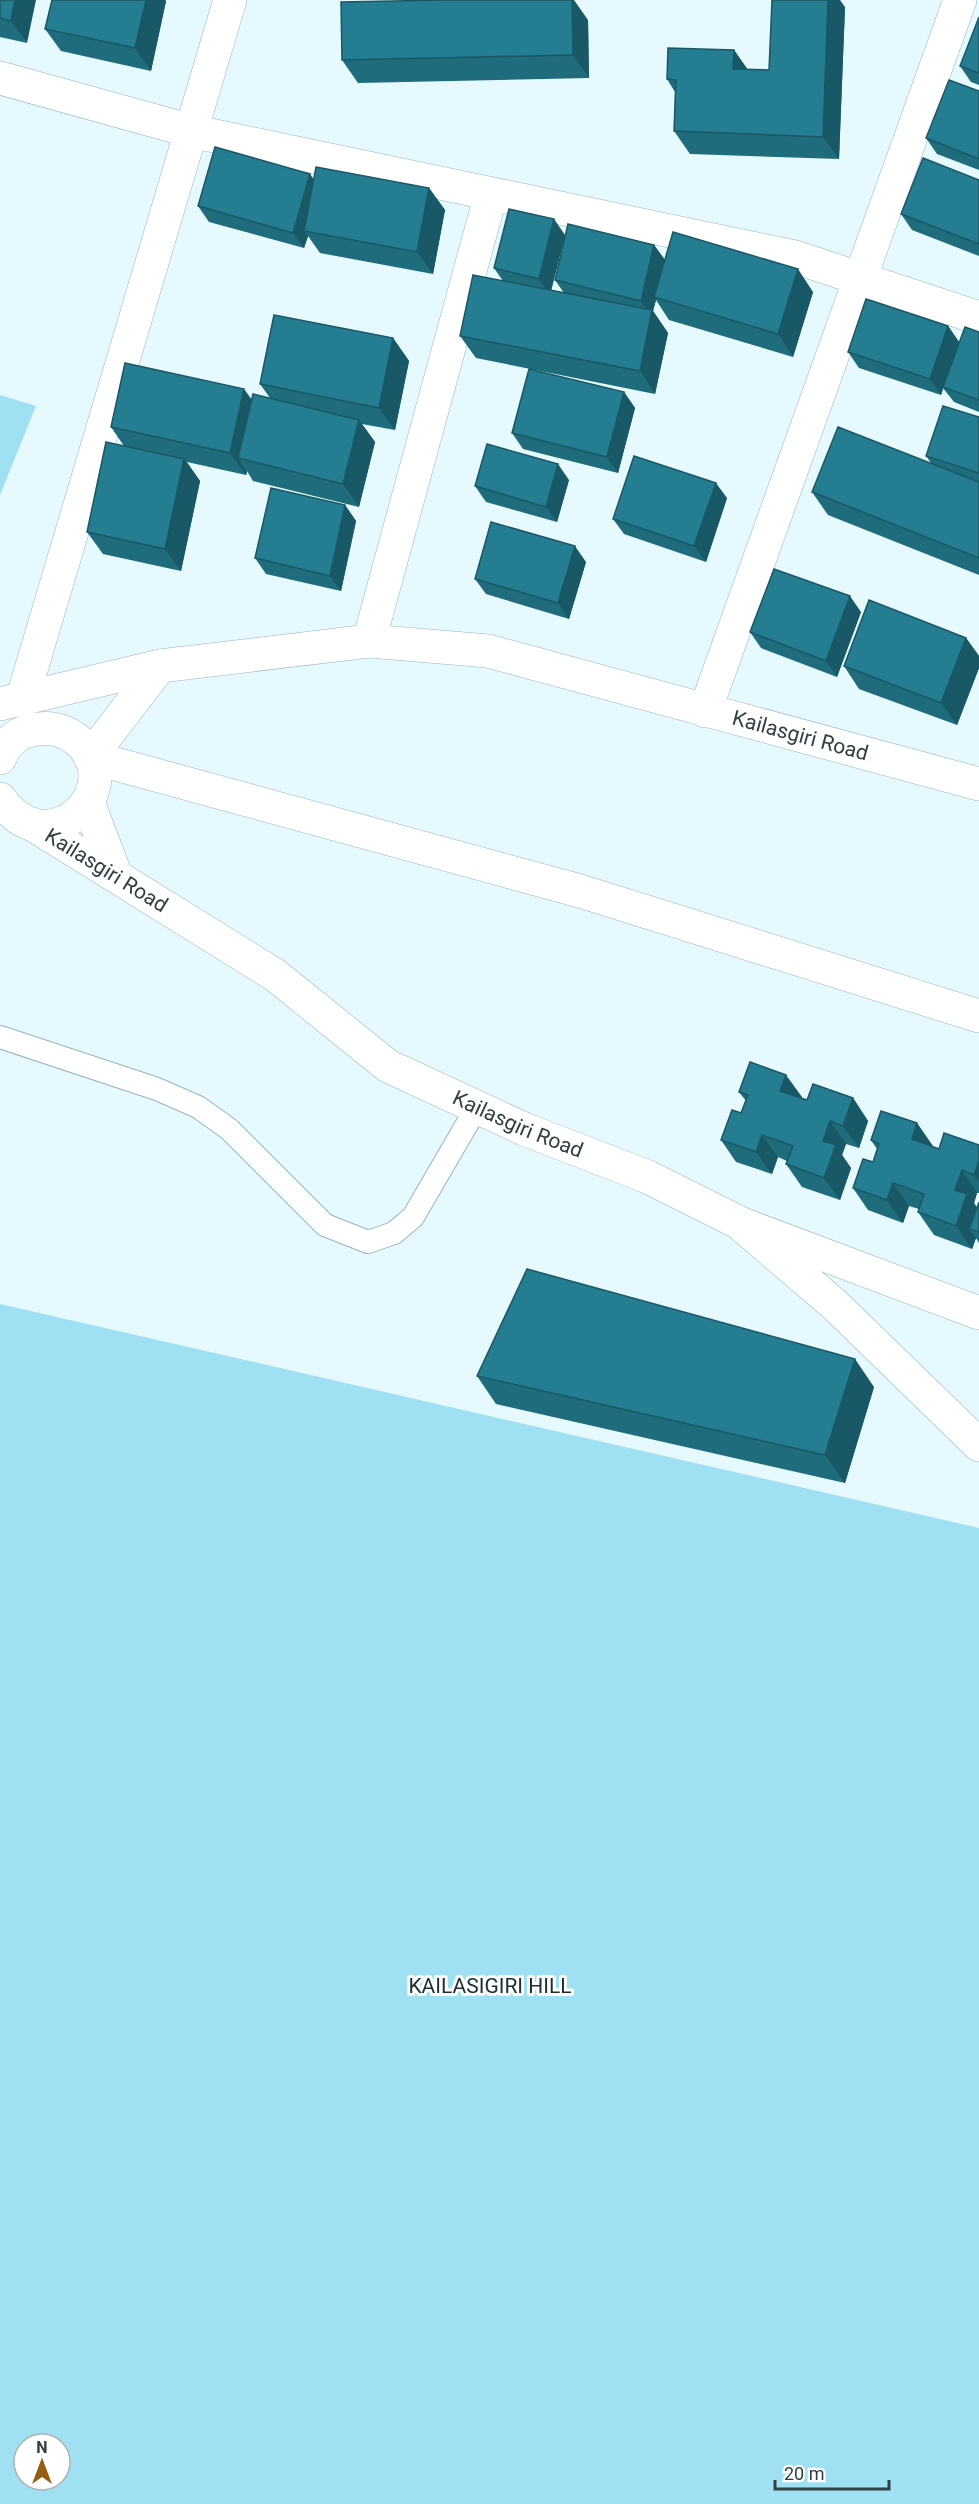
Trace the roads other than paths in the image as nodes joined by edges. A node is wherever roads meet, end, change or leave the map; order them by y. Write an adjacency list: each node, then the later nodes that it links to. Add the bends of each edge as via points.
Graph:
1 (230, 0): 4 (street)
2 (960, 0): 6 (street)
3 (0, 78): 4 (street)
4 (191, 132): 5 (street); 11 (street)
5 (491, 194): 6 (street, via 795,257); 8 (street)
6 (859, 279): 7 (street); 10 (street)
7 (979, 318)
8 (369, 640): 9 (street, Kailasgiri Road); 10 (street, Kailasgiri Road, via 488,651)
9 (160, 666): 11 (street, Kailasgiri Road); 12 (street)
10 (705, 711): 14 (street, Kailasgiri Road)
11 (14, 712): 12 (street, via 39,728 69,734); 13 (street, via 11,741)
12 (90, 757): 16 (street, via 94,787); 19 (street, via 580,891)
13 (0, 758)
14 (976, 777)
15 (0, 799): 17 (street, Kailasgiri Road, via 20,820)
16 (88, 802): 17 (street, via 79,814 65,822); 18 (street)
17 (35, 826): 18 (street, Kailasgiri Road)
18 (116, 876): 21 (street, Kailasgiri Road, via 275,975 388,1066)
19 (979, 1016)
20 (0, 1037): 21 (lane, via 157,1089 198,1107 229,1129 326,1225 368,1242 394,1233 413,1217)
21 (477, 1107): 22 (street, Kailasgiri Road, via 648,1177)
22 (738, 1222): 23 (street); 24 (street, Kailasgiri Road, via 835,1305)
23 (979, 1313)
24 (979, 1445)

